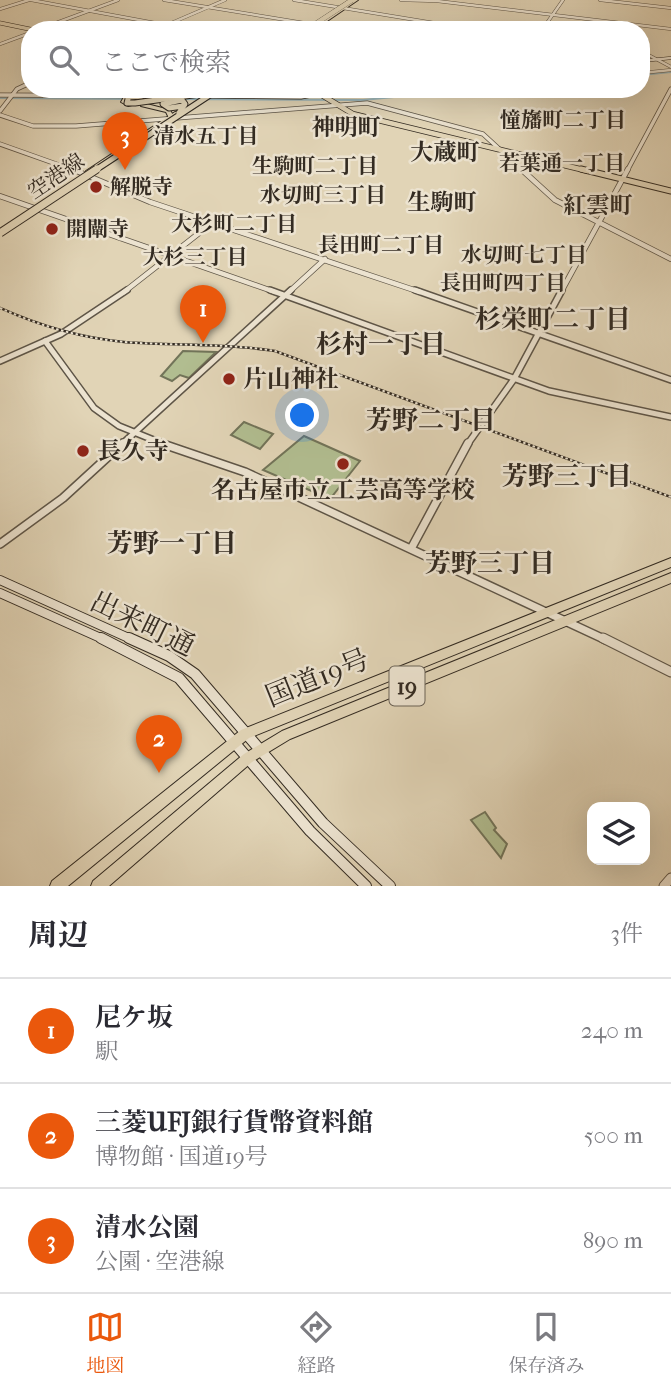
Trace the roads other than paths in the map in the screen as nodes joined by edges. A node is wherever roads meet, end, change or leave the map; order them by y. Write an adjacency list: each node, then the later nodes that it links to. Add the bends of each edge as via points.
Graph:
1 (30, 0): 13 (street); 14 (street)
2 (118, 0): 14 (street)
3 (164, 0): 10 (street)
4 (225, 0): 10 (street)
5 (294, 0): 11 (street)
6 (353, 0): 11 (highway); 21 (highway, bridge)
7 (401, 0): 15 (street)
8 (563, 0): 15 (street)
9 (600, 0): 12 (street)
10 (209, 7): 18 (street); 19 (street)
11 (341, 8): 20 (highway); 22 (street)
12 (671, 8)
13 (0, 9)
14 (90, 10): 16 (street); 17 (street)
15 (552, 15): 23 (street); 24 (street)
16 (60, 21)
17 (151, 21)
18 (175, 21)
19 (276, 21)
20 (321, 21)
21 (321, 21)
22 (421, 21)
23 (548, 21)
24 (603, 21)
25 (0, 23): 27 (main road)
26 (650, 27): 28 (street)
27 (21, 28)
28 (671, 29)
29 (21, 35): 30 (street)
30 (0, 43)
31 (650, 56): 33 (street)
32 (671, 59): 33 (main road)
33 (657, 60): 34 (main road); 35 (street)
34 (650, 61)
35 (671, 69): 36 (street)
36 (650, 72)
37 (671, 89): 71 (street)
38 (21, 90): 40 (street)
39 (0, 94): 40 (street)
40 (13, 96): 41 (street); 42 (street); 64 (street)
41 (21, 96)
42 (21, 96)
43 (126, 98): 62 (highway, bridge, via 123,104)
44 (127, 98): 55 (highway, bridge, via 124,103)
45 (129, 98): 60 (highway, bridge, via 123,103)
46 (132, 98): 56 (highway, bridge, via 126,100)
47 (143, 98): 61 (highway, bridge, via 146,102)
48 (181, 98): 54 (highway, bridge)
49 (202, 98): 63 (highway, bridge, via 186,107)
50 (203, 98): 66 (highway, 空港線, bridge)
51 (204, 98): 65 (highway, 空港線)
52 (204, 98): 67 (highway, bridge)
53 (328, 98): 58 (main road)
54 (167, 99): 57 (highway, bridge); 67 (highway, bridge, via 182,100 185,102 185,103 185,105 164,107 166,101 182,100 185,103 185,104 184,107)
55 (143, 102)
56 (143, 102)
57 (143, 102)
58 (333, 102): 65 (street); 69 (main road, via 353,114); 69 (street, via 367,103 483,134)
59 (134, 106): 63 (highway, bridge)
60 (134, 106)
61 (134, 106)
62 (134, 106)
63 (159, 108): 67 (highway, bridge, via 172,116)
64 (0, 113): 66 (street, via 46,126)
65 (177, 117): 66 (street); 70 (highway, 空港線)
66 (170, 118): 70 (highway, 空港線)
67 (141, 140): 77 (highway, bridge)
68 (0, 144): 70 (street)
69 (501, 149): 71 (main road); 75 (street, via 542,190)
70 (86, 175): 74 (highway, 空港線); 76 (street)
71 (624, 179): 72 (main road); 75 (street)
72 (671, 190)
73 (0, 196): 74 (street)
74 (34, 209): 77 (highway, 空港線); 78 (street)
75 (599, 222): 80 (street); 82 (street)
76 (212, 223): 78 (street); 79 (street)
77 (0, 232)
78 (171, 256): 81 (street); 83 (street, via 94,313)
79 (325, 259): 81 (street); 82 (street)
80 (671, 260)
81 (284, 297): 85 (street); 88 (street)
82 (538, 333): 85 (street); 86 (street)
83 (45, 341): 84 (street); 88 (street, via 94,409)
84 (0, 360)
85 (514, 379): 87 (street, via 577,399); 90 (street, via 458,457)
86 (671, 380)
87 (671, 417)
88 (135, 432): 89 (street, via 63,498); 90 (street, via 206,456)
89 (0, 544)
90 (412, 547): 95 (street)
91 (671, 562): 95 (highway, 国道19号 / 19)
92 (671, 578): 96 (highway, 国道19号 / 19)
93 (0, 580): 98 (main road, 出来町通, via 182,665 206,685)
94 (0, 593): 99 (main road, 出来町通, via 178,678)
95 (546, 610): 96 (street); 98 (highway, 国道19号 / 19)
96 (569, 621): 97 (street); 100 (highway, 国道19号 / 19, via 351,708)
97 (671, 672)
98 (245, 734): 99 (highway, 国道19号 / 19); 100 (main road, 出来町通)
99 (234, 743): 100 (main road, 出来町通); 102 (highway, 国道19号 / 19)
100 (254, 755): 103 (highway, 国道19号 / 19); 104 (main road, 出来町通, via 310,831); 105 (main road, 出来町通)
101 (671, 878): 106 (street)
102 (57, 886)
103 (98, 886)
104 (366, 886)
105 (390, 886)
106 (664, 886)

